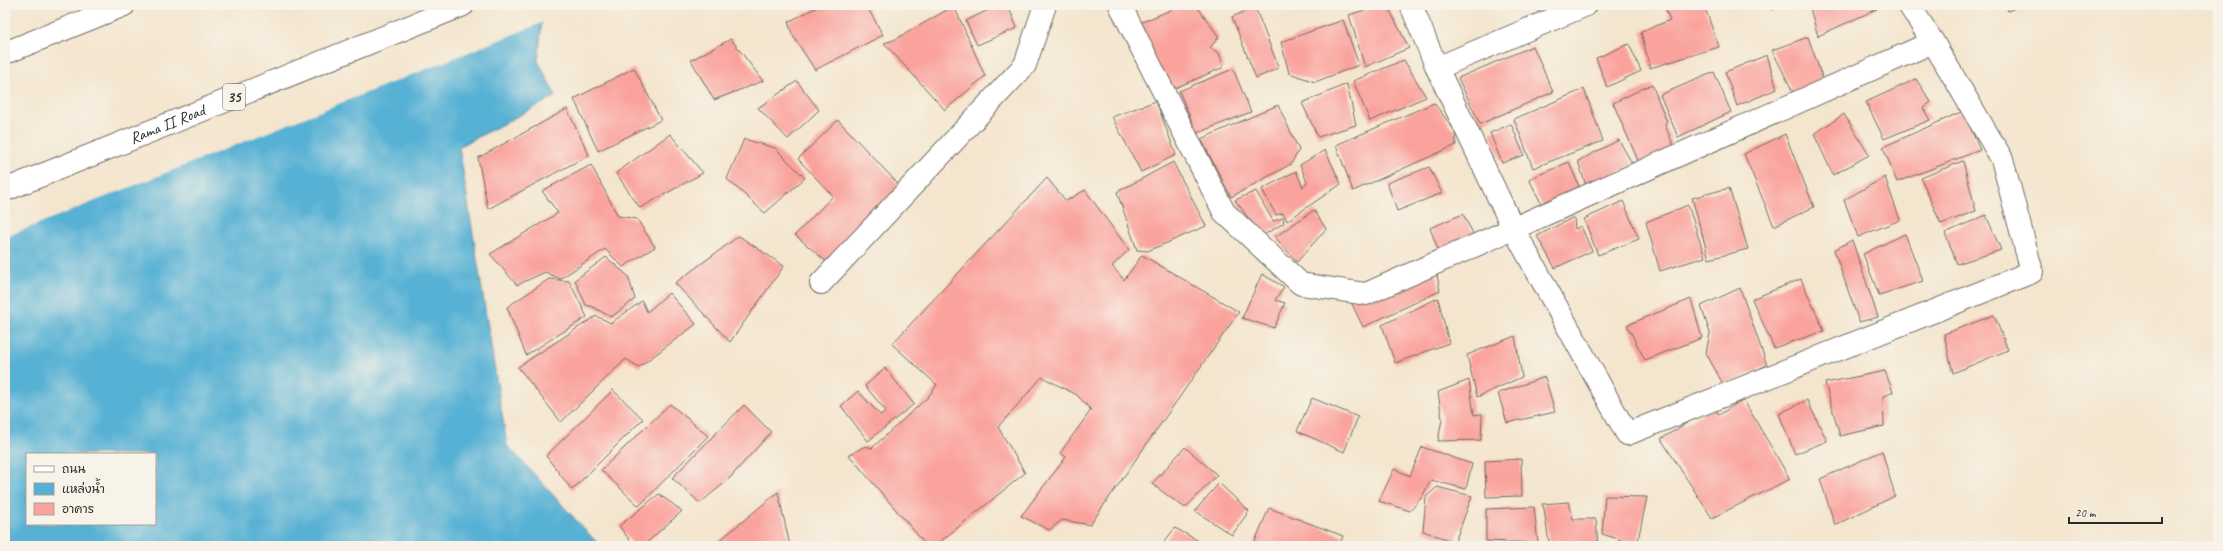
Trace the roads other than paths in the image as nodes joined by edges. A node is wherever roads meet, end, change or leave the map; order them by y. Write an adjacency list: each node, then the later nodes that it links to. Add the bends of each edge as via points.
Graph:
1 (124, 5): 9 (main road)
2 (463, 5): 11 (main road, Rama II Road / 35)
3 (1046, 5): 13 (main road, via 1025,65)
4 (1120, 5): 12 (main road, via 1224,212 1301,284 1366,294)
5 (1411, 5): 10 (main road)
6 (1586, 5): 10 (main road)
7 (1909, 5): 8 (main road)
8 (1933, 42): 12 (main road); 12 (main road, via 2002,159 2032,272 1627,434)
9 (5, 53)
10 (1438, 68): 12 (main road)
11 (5, 190)
12 (1513, 228)
13 (821, 283)

